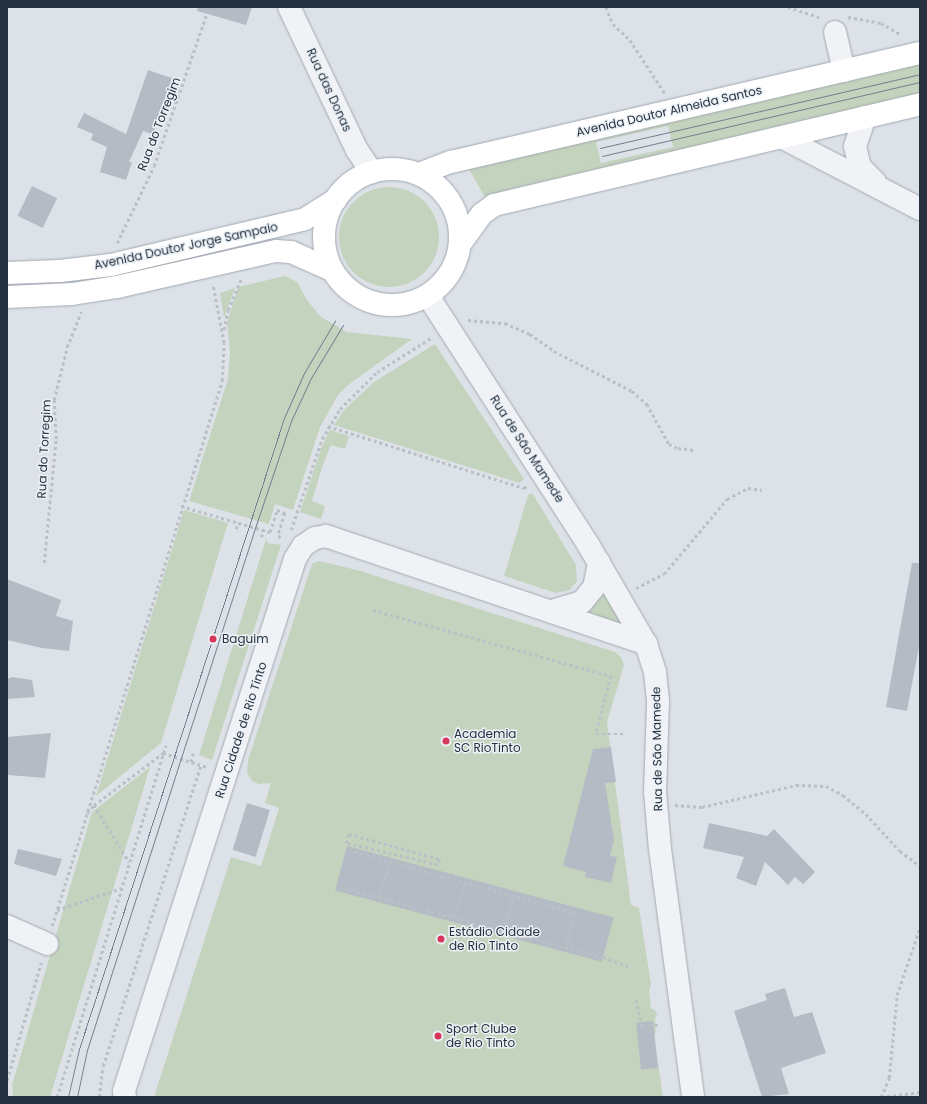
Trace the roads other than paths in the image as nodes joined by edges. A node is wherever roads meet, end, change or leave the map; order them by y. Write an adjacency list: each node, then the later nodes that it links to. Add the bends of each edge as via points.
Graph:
1 (289, 7): 8 (street, Rua das Donas, via 357,150)
2 (835, 32): 4 (street)
3 (920, 53): 4 (main road, Avenida Doutor Almeida Santos)
4 (844, 71): 9 (main road, Avenida Doutor Almeida Santos, via 451,162)
5 (920, 104): 6 (main road)
6 (865, 117): 7 (main road); 10 (street, via 855,146 860,167)
7 (783, 138): 10 (street); 13 (main road, via 494,205 482,214)
8 (372, 172): 9 (main road, via 388,169); 11 (main road, via 351,182)
9 (419, 174): 13 (main road, via 437,186 451,203 459,223)
10 (881, 188): 12 (street)
11 (335, 200): 14 (main road, via 324,228 324,250); 15 (main road, Avenida Doutor Jorge Sampaio, via 322,211 291,222 111,265 60,271)
12 (920, 209)
13 (460, 244): 16 (main road, via 455,265 444,282)
14 (332, 270): 16 (main road, via 345,288 363,300 378,304 407,304); 17 (main road, Avenida Doutor Jorge Sampaio, via 291,252 276,251 168,276 83,292)
15 (7, 273)
16 (428, 296): 18 (street, Rua de São Mamede)
17 (7, 297)
18 (599, 563): 19 (street, via 594,587 582,602); 20 (street, Rua de São Mamede)
19 (552, 611): 20 (street, Rua Cidade de Rio Tinto); 23 (street, Rua Cidade de Rio Tinto, via 326,536 315,538 303,546 293,567 124,1091)
20 (646, 644): 24 (street, Rua de São Mamede, via 655,672 658,702 655,791 660,849)
21 (7, 926): 22 (street)
22 (47, 944)
23 (125, 1097)
24 (693, 1097)

